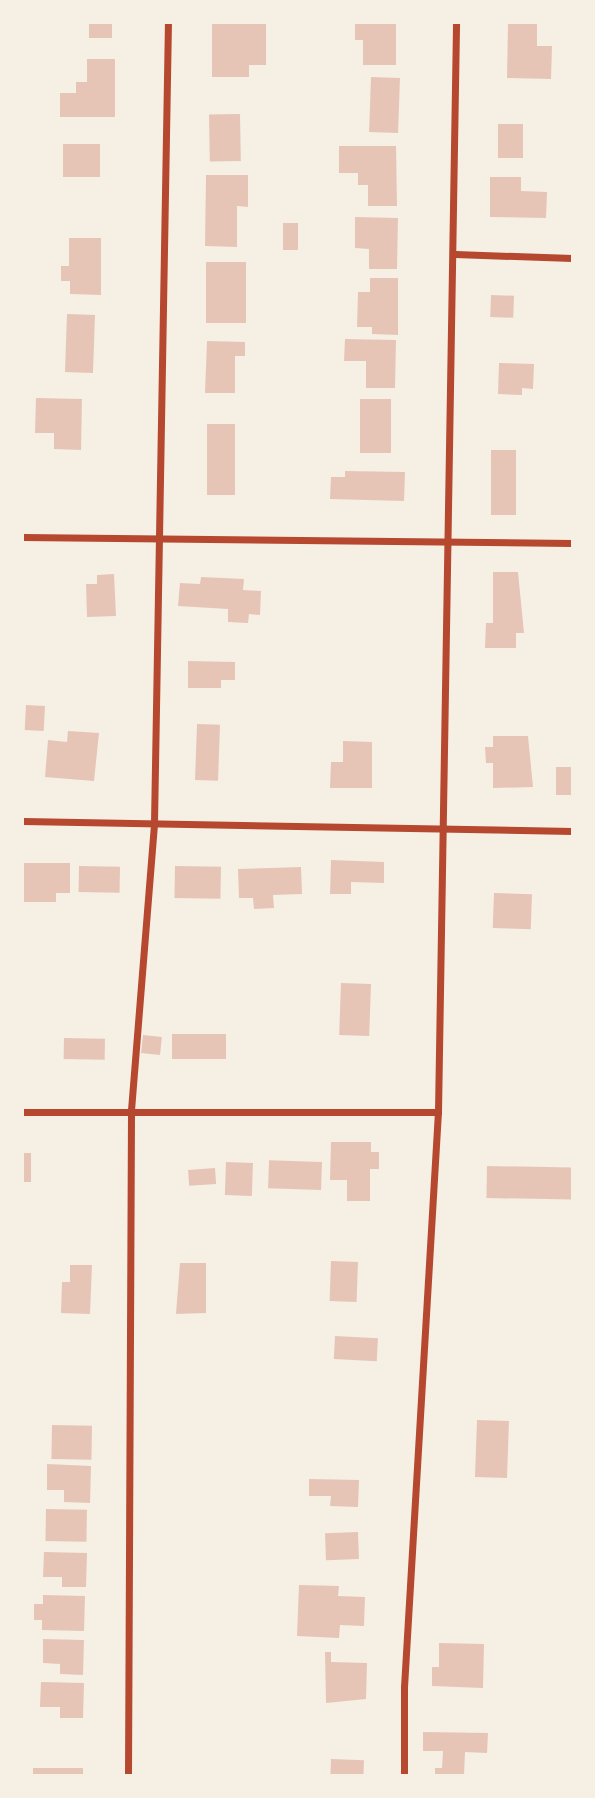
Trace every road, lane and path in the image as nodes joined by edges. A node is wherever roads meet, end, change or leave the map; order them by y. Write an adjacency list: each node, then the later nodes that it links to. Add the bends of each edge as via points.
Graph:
1 (168, 23): 6 (street)
2 (456, 23): 3 (street)
3 (455, 254): 4 (street); 7 (street)
4 (572, 258)
5 (23, 537): 6 (street)
6 (159, 539): 7 (street); 10 (street)
7 (450, 542): 8 (street); 11 (street)
8 (572, 544)
9 (23, 821): 10 (street)
10 (154, 823): 11 (street); 13 (street)
11 (446, 828): 12 (street); 15 (street)
12 (572, 831)
13 (131, 1110): 14 (street); 15 (street); 16 (street)
14 (23, 1112)
15 (438, 1112): 17 (street, via 404,1687)
16 (128, 1775)
17 (404, 1775)

